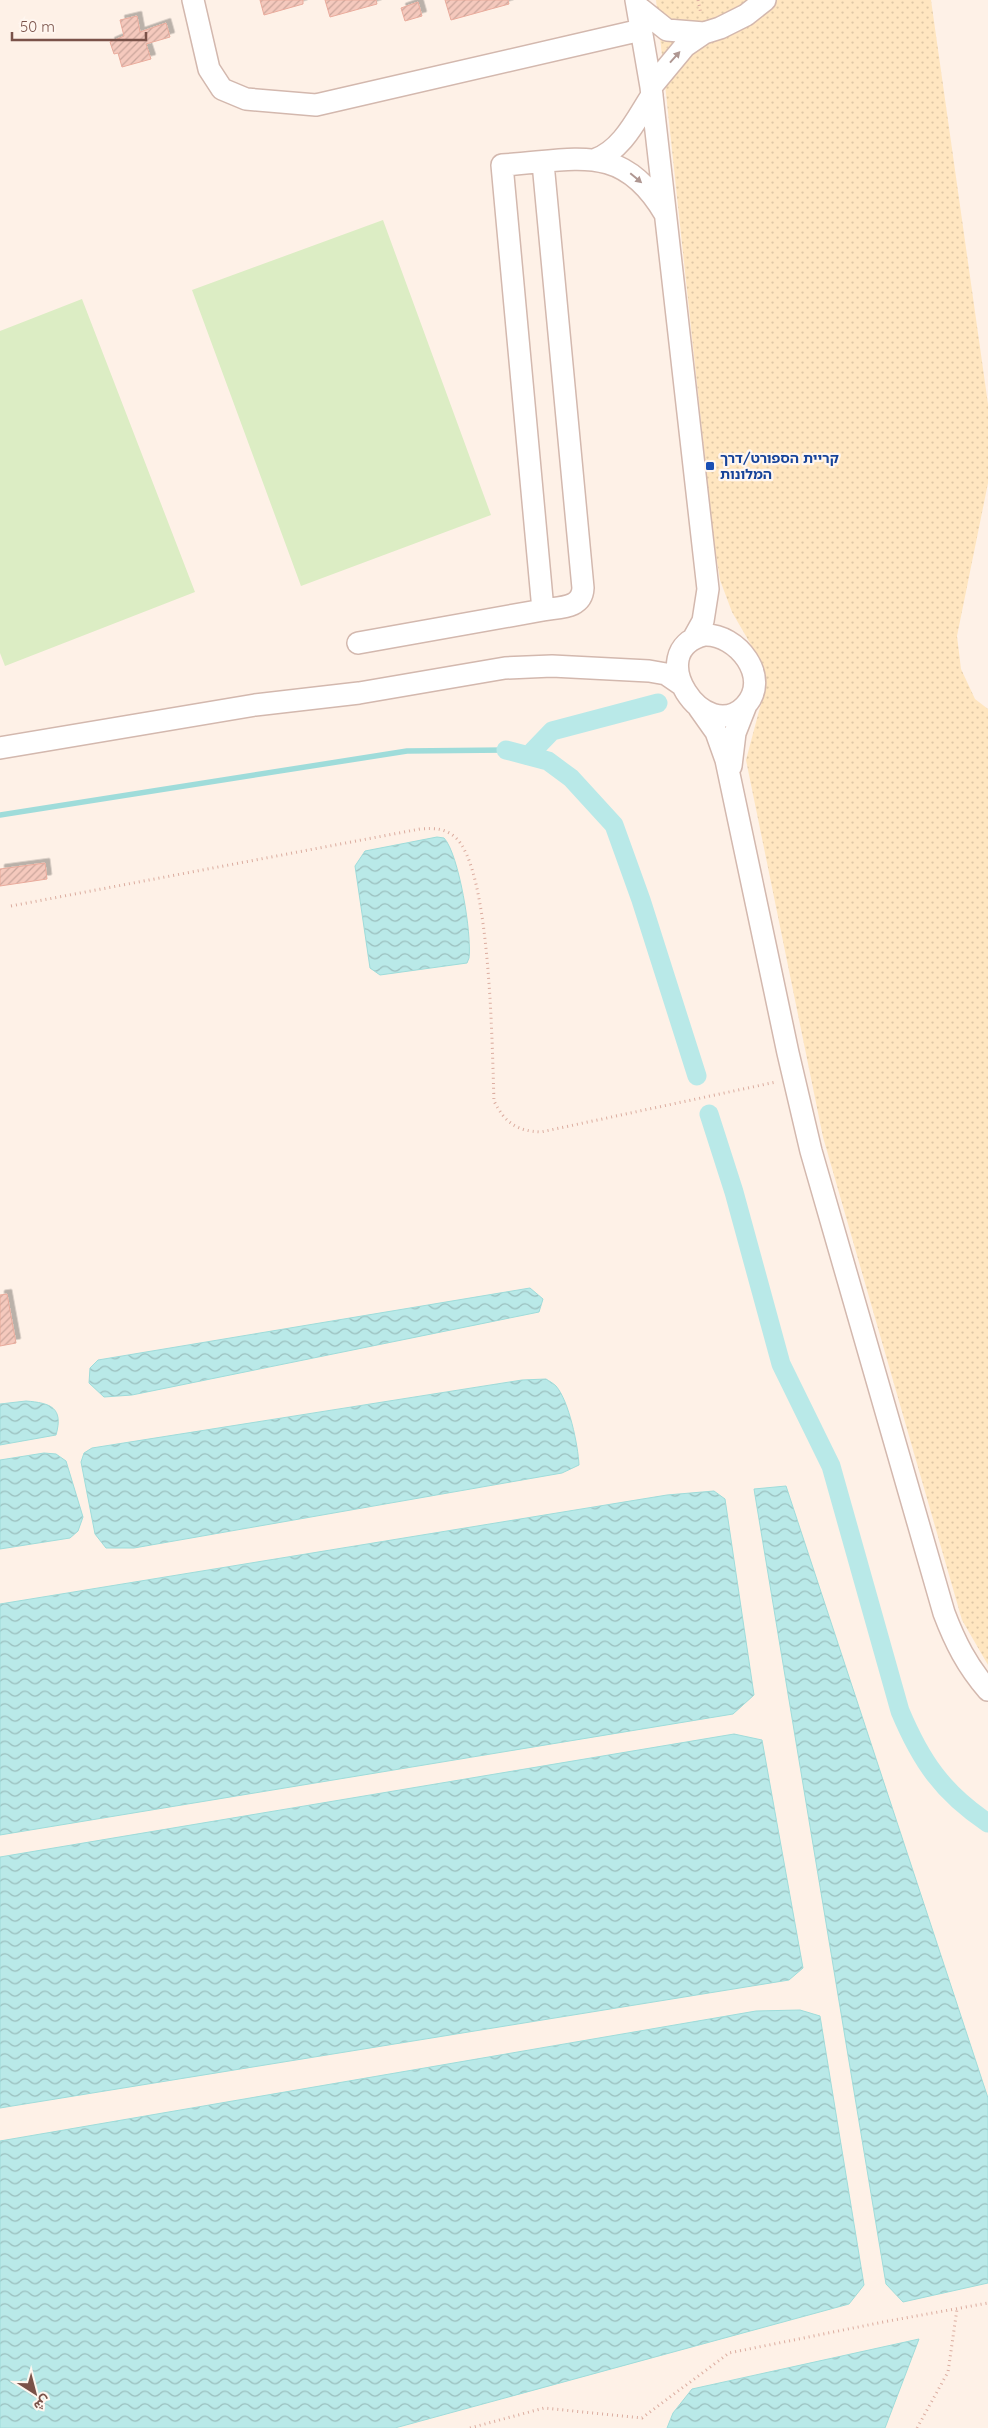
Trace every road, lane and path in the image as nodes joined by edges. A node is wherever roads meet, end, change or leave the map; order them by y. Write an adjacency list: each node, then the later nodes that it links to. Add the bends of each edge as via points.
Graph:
1 (193, 0): 4 (street, via 210,69 222,89 246,99 316,104)
2 (765, 0): 5 (street, via 746,15)
3 (636, 3): 4 (street); 5 (street, via 667,30)
4 (641, 30): 6 (street)
5 (704, 33): 6 (street, one-way to 5, via 685,46)
6 (651, 91): 7 (street, via 611,152); 9 (street)
7 (594, 160): 8 (street); 9 (street, one-way to 9, via 612,163 634,175 656,198)
8 (544, 163): 11 (street, via 583,588 577,603); 11 (street, via 502,165)
9 (665, 214): 10 (street)
10 (708, 589): 12 (street, via 703,621); 14 (street, via 721,620)
11 (543, 610): 13 (street)
12 (693, 639): 14 (street, via 704,635 718,636); 15 (street)
13 (358, 643)
14 (739, 648): 18 (street, via 754,677)
15 (679, 658): 16 (street, via 667,667); 17 (street, via 678,673)
16 (649, 671): 17 (street, via 666,674); 20 (street, via 552,666 505,668 359,694 255,705)
17 (682, 685): 19 (street, via 687,696)
18 (746, 705): 19 (street, via 728,715); 21 (street, via 733,743)
19 (699, 708): 21 (street, via 718,737)
20 (0, 748)
21 (731, 779): 23 (street)
22 (11, 906): 23 (path, via 420,829 441,828 457,838 472,864 488,953 494,1101 501,1115 514,1127 541,1132)
23 (793, 1078): 24 (street, via 820,1183 944,1613 959,1650)
24 (988, 1690)
25 (988, 2304): 26 (path)
26 (957, 2309): 27 (path, via 729,2353 642,2418 544,2408); 28 (path, via 948,2372)
27 (470, 2428)
28 (917, 2428)

